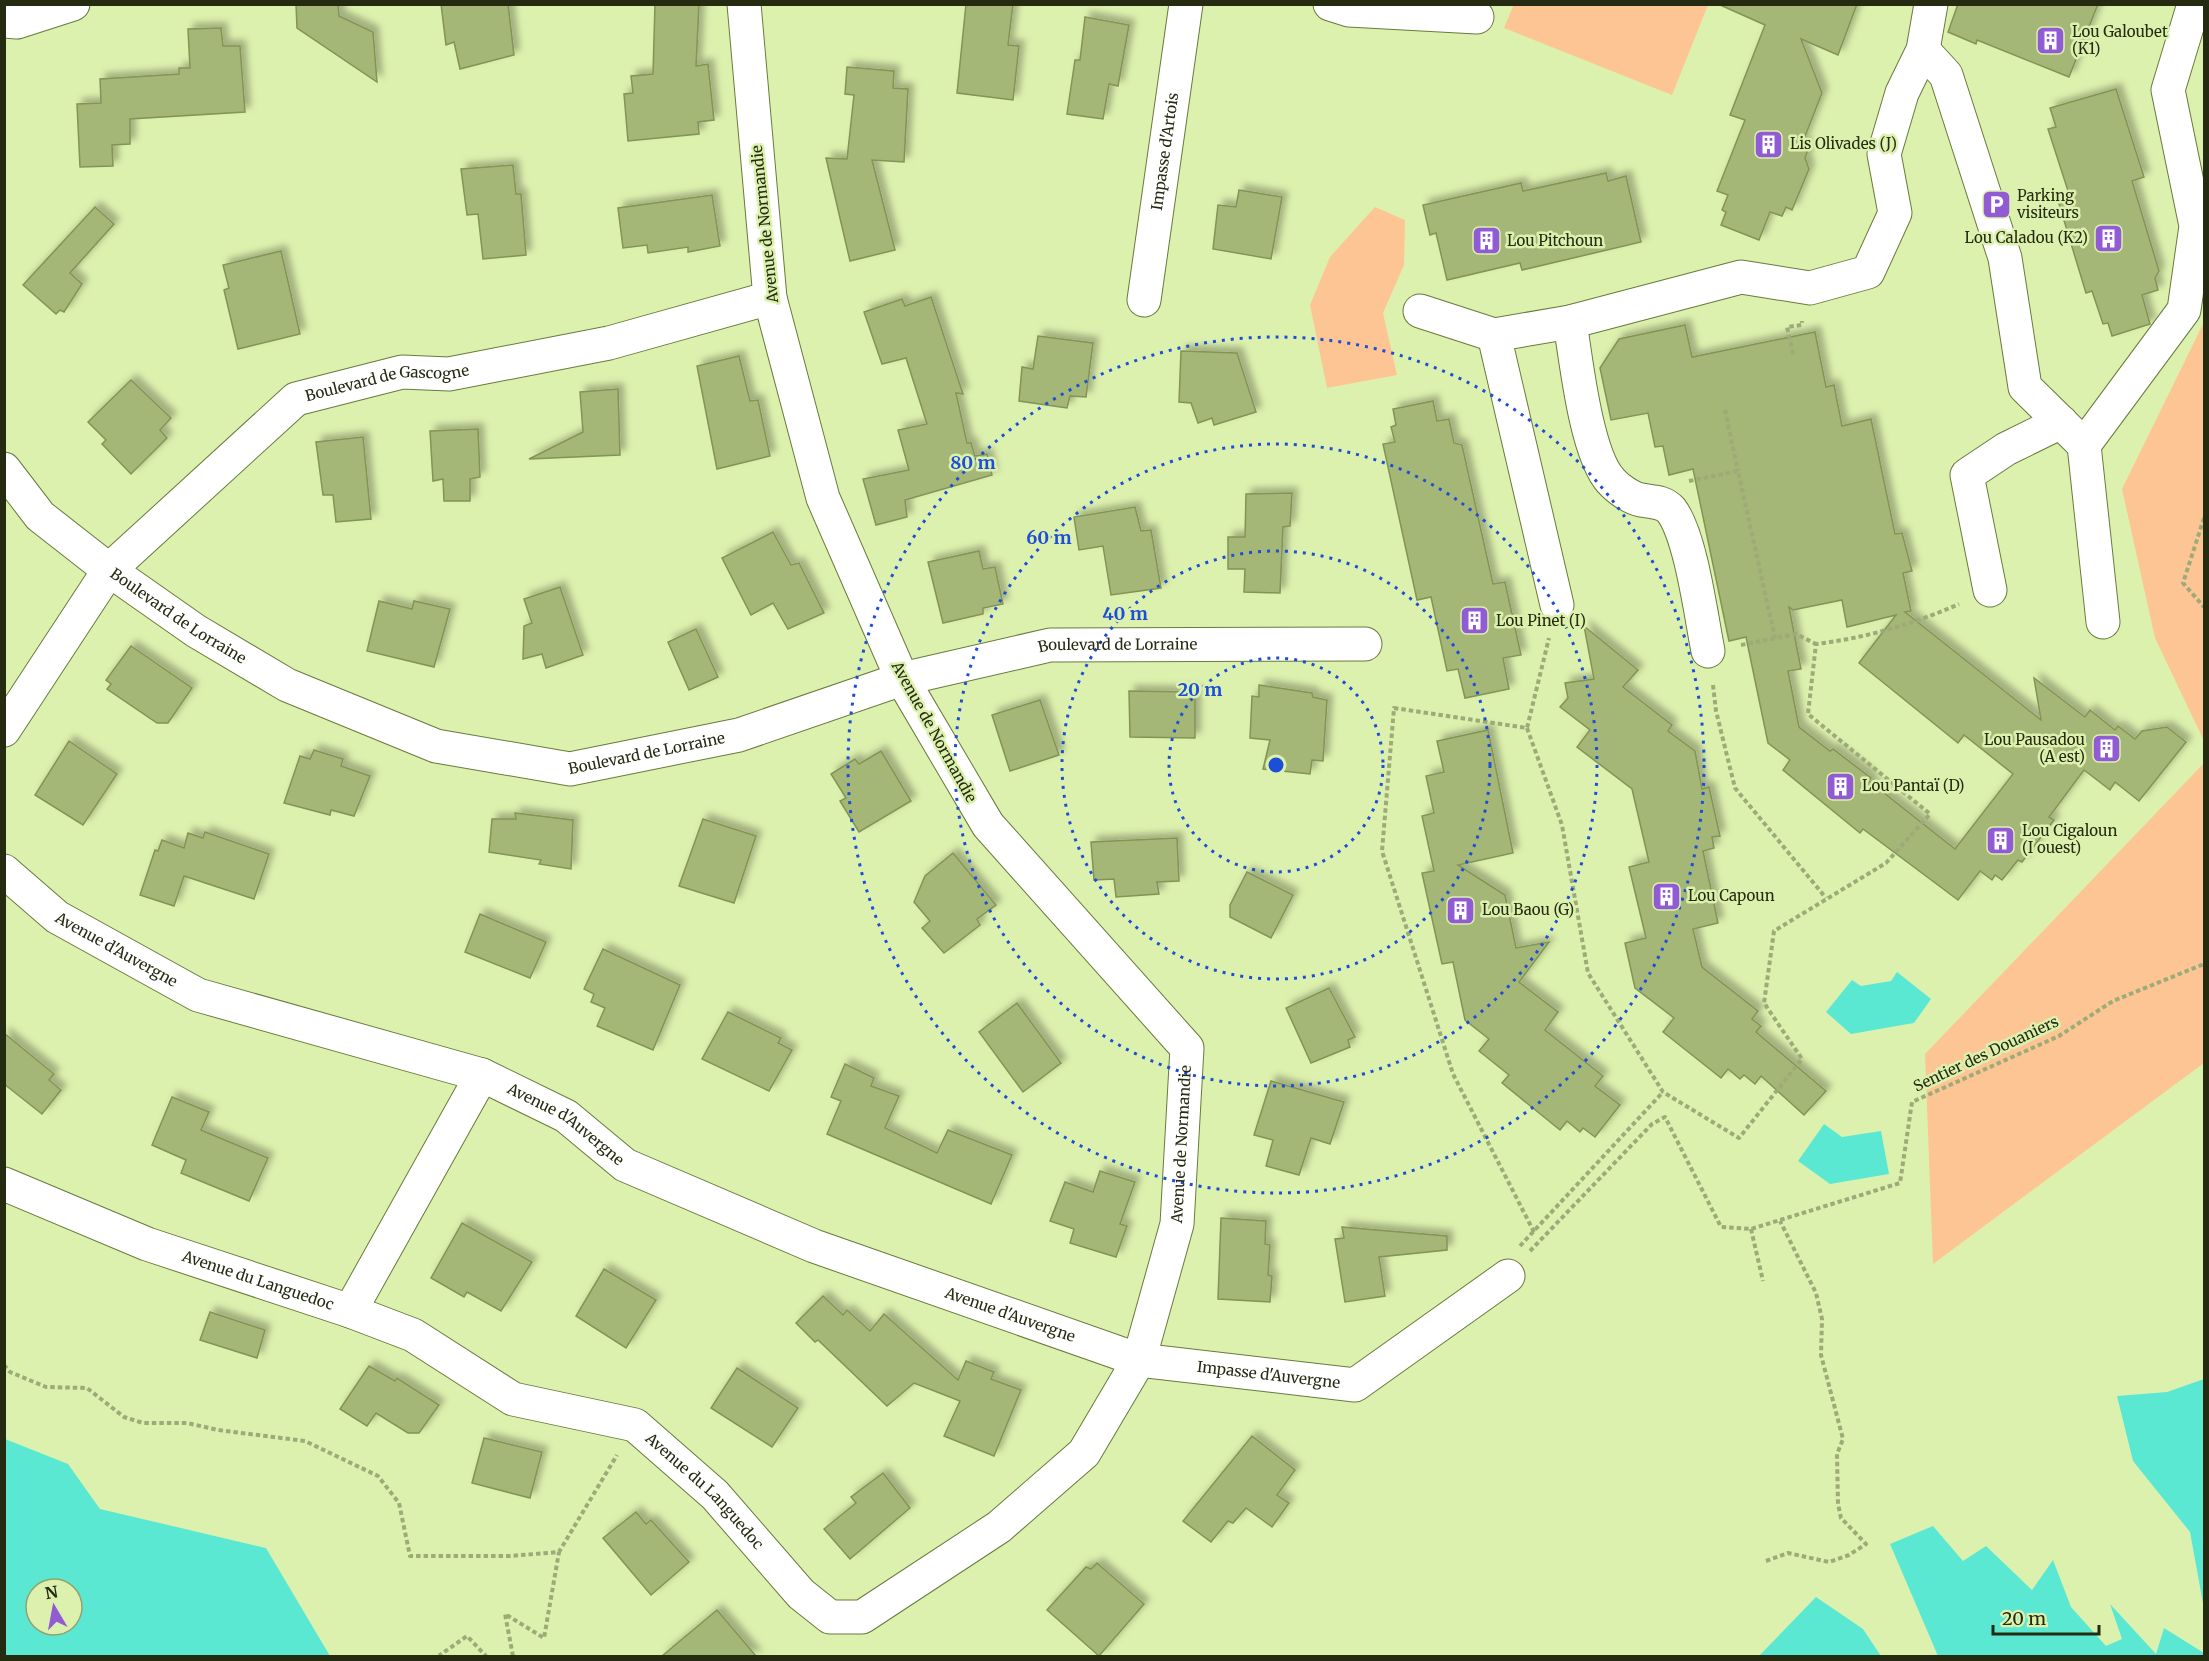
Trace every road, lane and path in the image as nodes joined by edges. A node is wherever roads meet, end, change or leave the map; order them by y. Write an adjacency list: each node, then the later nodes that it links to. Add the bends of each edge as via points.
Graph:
1 (73, 4): 8 (street, via 17,22)
2 (744, 4): 10 (street, Avenue de Normandie)
3 (1186, 4): 11 (street, Impasse d'Artois)
4 (1330, 4): 7 (street, via 1348,10)
5 (1931, 4): 9 (street)
6 (2194, 4): 19 (street, via 2168,90 2196,226 2184,310)
7 (1477, 18)
8 (4, 21)
9 (1923, 50): 13 (street, via 1902,93 1884,154 1895,213 1868,272 1810,288 1741,277); 18 (street, via 1946,75 2005,258 2025,387)
10 (770, 298): 24 (street, Boulevard de Gascogne, via 609,342 450,374 402,372 296,399); 35 (street, Avenue de Normandie, via 823,498)
11 (1144, 300)
12 (1420, 311): 15 (street)
13 (1570, 322): 15 (street); 34 (street, via 1582,398 1600,465 1611,481 1630,496 1670,508 1682,530)
14 (1802, 325): 16 (path, via 1787,327)
15 (1494, 335): 26 (street)
16 (1793, 354)
17 (1725, 411): 21 (path)
18 (2061, 422): 19 (street); 25 (street, via 2006,449 1967,475)
19 (2084, 445): 29 (street)
20 (4, 469): 24 (street, Boulevard de Lorraine, via 40,516)
21 (1738, 471): 22 (path); 30 (path)
22 (1697, 479)
23 (2205, 518): 27 (path, via 2183,583)
24 (109, 570): 35 (street, Boulevard de Lorraine, via 196,631 287,685 436,746 570,769 739,735); 37 (street, Boulevard de Gascogne)
25 (1990, 590)
26 (1557, 605): 36 (path)
27 (2205, 607)
28 (1932, 616): 33 (path, via 1849,640)
29 (2103, 622)
30 (1775, 638): 31 (path); 33 (path, via 1796,634)
31 (1766, 640)
32 (1365, 644): 35 (street, Boulevard de Lorraine, via 1050,645)
33 (1816, 644): 39 (path, via 1808,714 1930,814 1886,863)
34 (1708, 651): 39 (path, via 1716,711 1735,788)
35 (902, 679): 50 (street, Avenue de Normandie, via 988,825 1187,1048 1178,1224)
36 (1527, 728): 42 (path, via 1562,825 1588,973); 46 (path, via 1394,708 1382,851 1453,1074)
37 (4, 730)
38 (4, 871): 41 (street, Avenue d'Auvergne, via 57,917 198,995)
39 (1826, 898): 42 (path, via 1774,932 1764,1003 1802,1059 1739,1138)
40 (2205, 964): 44 (path, Sentier des Douaniers, via 2113,1001 2059,1036 1912,1102 1900,1183)
41 (482, 1075): 49 (street); 50 (street, Avenue d'Auvergne, via 566,1116 625,1166 814,1246)
42 (1663, 1092): 46 (path)
43 (4, 1184): 49 (street, Avenue du Languedoc, via 147,1244)
44 (1780, 1221): 45 (path, Sentier des Douaniers); 54 (path, via 1816,1293 1820,1311 1821,1355 1843,1439 1837,1454 1841,1518 1866,1544 1829,1562 1788,1553)
45 (1751, 1229): 47 (path, Sentier des Douaniers, via 1720,1227 1665,1117 1652,1124); 48 (path)
46 (1533, 1232): 47 (path, via 1515,1251)
47 (1508, 1276): 50 (street, Impasse d'Auvergne, via 1355,1385)
48 (1763, 1281)
49 (350, 1311): 52 (street, Avenue du Languedoc, via 413,1335 513,1399)
50 (1139, 1360): 52 (street, Avenue du Languedoc, via 1084,1453 999,1527 862,1617 830,1617 801,1594 715,1495)
51 (4, 1365): 53 (path, via 10,1372 46,1387 87,1388 124,1417 144,1423 187,1423 305,1441 378,1476 399,1503 410,1556)
52 (635, 1425): 53 (path)
53 (559, 1552): 57 (path, via 544,1638 505,1614)
54 (1766, 1562)
55 (442, 1656): 56 (path, via 467,1636)
56 (486, 1656)
57 (513, 1656)

